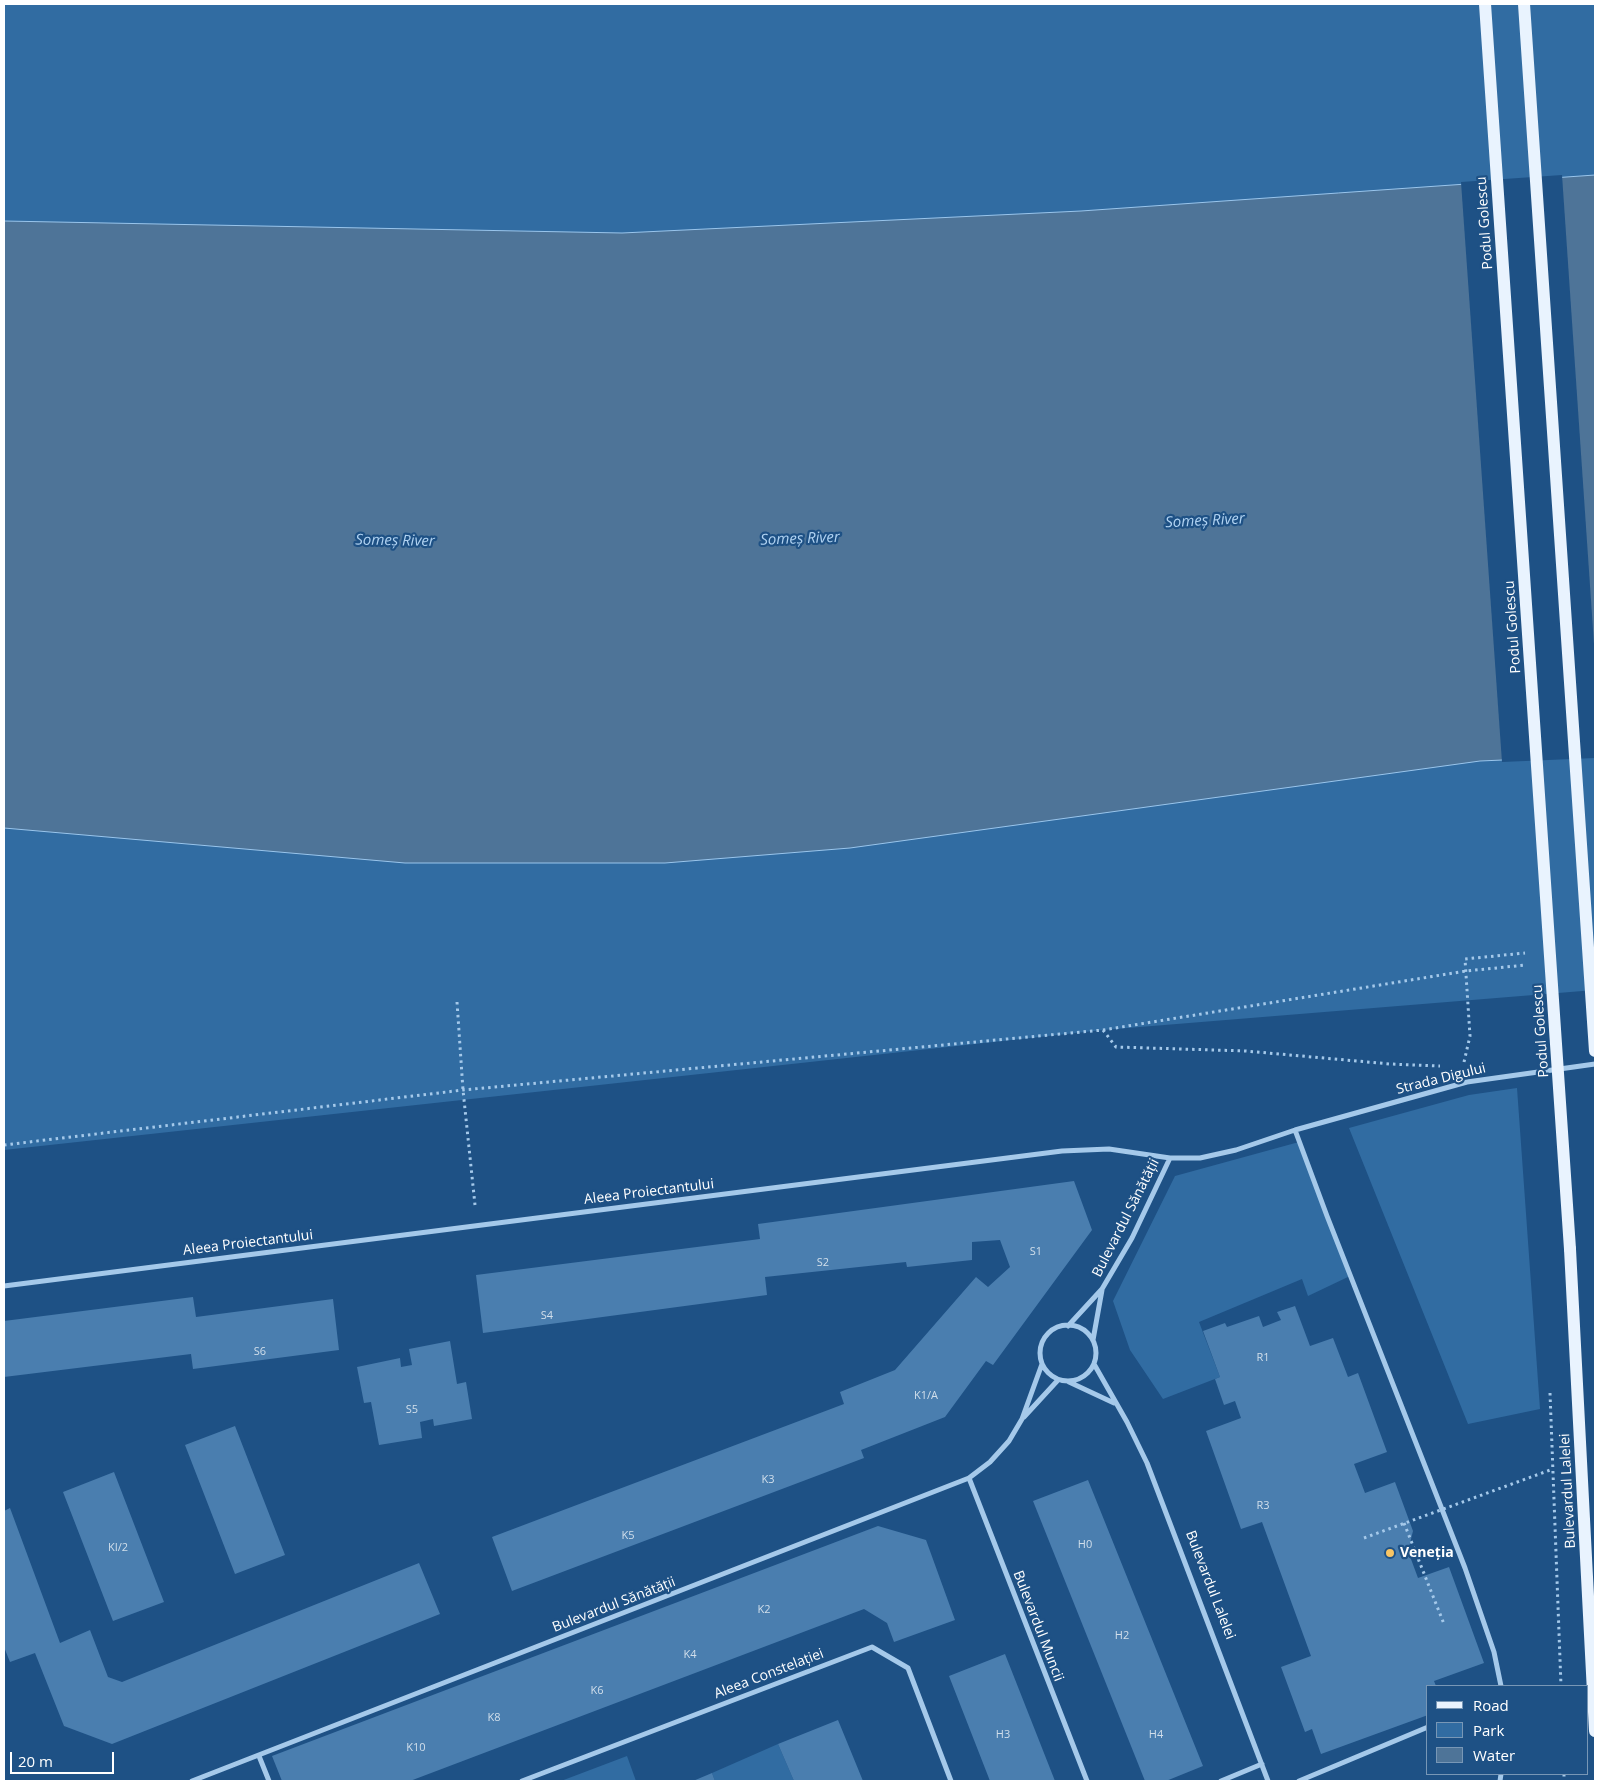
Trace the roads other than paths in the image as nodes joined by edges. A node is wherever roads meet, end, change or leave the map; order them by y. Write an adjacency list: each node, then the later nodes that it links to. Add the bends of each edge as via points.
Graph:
1 (1485, 4): 7 (main road, Podul Golescu, bridge)
2 (1524, 4): 3 (main road, bridge)
3 (1595, 1051)
4 (1595, 1064): 5 (street, Strada Digului, via 1467,1082)
5 (1295, 1130): 6 (street, Aleea Proiectantului, via 1236,1150 1200,1158); 19 (street, via 1465,1568 1494,1652)
6 (1170, 1158): 8 (street, Aleea Proiectantului, via 1110,1149 1062,1151); 9 (street, Bulevardul Sănătății, via 1132,1238)
7 (1570, 1249): 21 (main road, Bulevardul Lalelei)
8 (4, 1286)
9 (1102, 1289): 10 (street, Bulevardul Sănătății); 11 (street, Bulevardul Sănătății)
10 (1068, 1326): 11 (street, via 1087,1332); 12 (street, via 1057,1327 1043,1340 1040,1349)
11 (1093, 1340): 13 (street)
12 (1042, 1364): 14 (street); 17 (street, Bulevardul Sănătății)
13 (1094, 1364): 15 (street, via 1081,1378); 16 (street, Bulevardul Lalelei)
14 (1058, 1380): 15 (street); 17 (street, Bulevardul Sănătății)
15 (1069, 1381): 16 (street)
16 (1114, 1403): 23 (street, Bulevardul Lalelei, via 1148,1463)
17 (1022, 1419): 18 (street, Bulevardul Sănătății, via 1009,1442)
18 (969, 1478): 22 (street, Bulevardul Sănătății); 28 (street, Bulevardul Muncii)
19 (1501, 1685)
20 (1426, 1729): 31 (street)
21 (1595, 1731)
22 (258, 1756): 24 (street, Bulevardul Sănătății); 25 (street)
23 (1262, 1764): 29 (street); 30 (street, Bulevardul Lalelei)
24 (192, 1781)
25 (269, 1781)
26 (522, 1781): 27 (street, Aleea Constelației, via 872,1647 908,1668)
27 (951, 1781)
28 (1087, 1781)
29 (1221, 1781)
30 (1268, 1781)
31 (1299, 1781)

